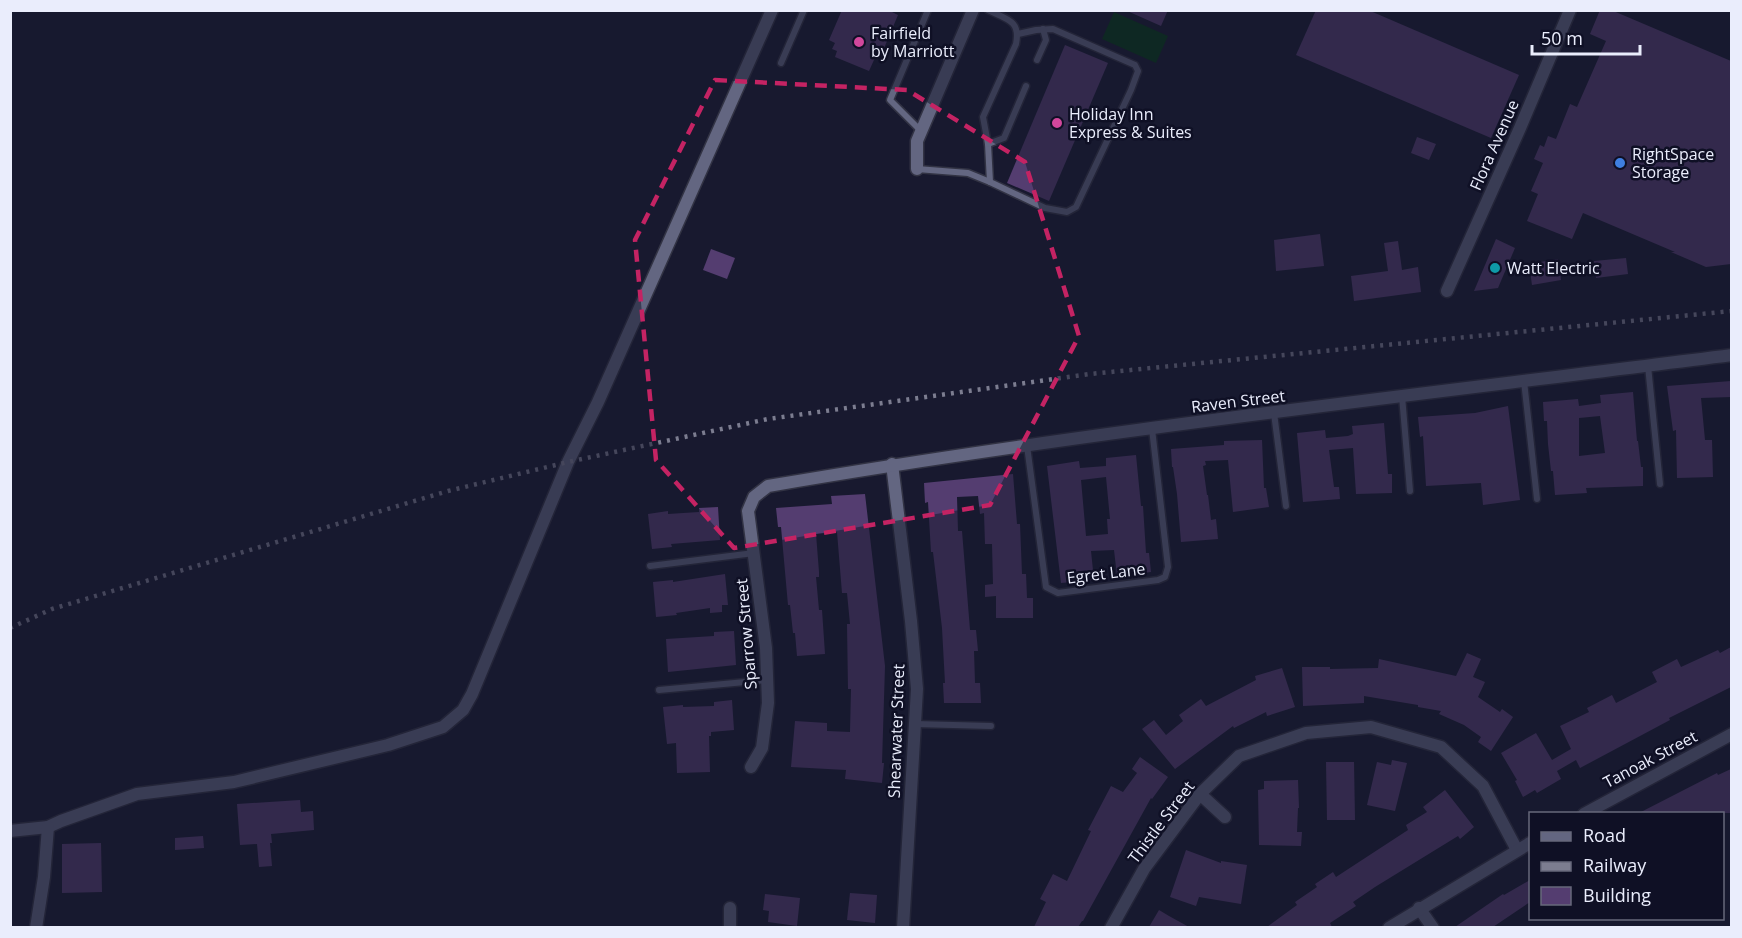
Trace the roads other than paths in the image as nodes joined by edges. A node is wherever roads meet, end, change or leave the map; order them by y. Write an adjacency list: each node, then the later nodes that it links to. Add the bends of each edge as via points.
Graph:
1 (772, 10): 41 (street, via 568,462 463,710 443,727 388,745 234,782 136,794)
2 (804, 10): 10 (lane)
3 (928, 10): 12 (lane, via 890,100)
4 (973, 10): 12 (street)
5 (988, 10): 8 (lane, via 1011,22)
6 (1570, 10): 16 (street, Flora Avenue)
7 (1043, 29): 8 (lane); 9 (lane, via 1046,40); 15 (lane, via 1053,29 1135,64 1138,71 1076,207 1067,212 1055,211)
8 (1018, 34): 13 (lane, via 983,117)
9 (1037, 60)
10 (782, 63)
11 (1026, 86): 13 (lane, via 1004,138)
12 (921, 132): 14 (street, via 917,141)
13 (988, 144): 15 (lane)
14 (918, 169): 15 (lane, via 968,172)
15 (990, 182)
16 (1447, 291)
17 (1731, 355): 18 (street, Raven Street)
18 (1648, 366): 19 (street, Raven Street); 25 (lane)
19 (1524, 381): 20 (street, Raven Street); 28 (lane)
20 (1402, 396): 21 (street, Raven Street); 26 (lane)
21 (1275, 413): 22 (street, Raven Street); 29 (lane)
22 (1152, 429): 23 (street, Raven Street); 23 (lane, Egret Lane, via 1168,567 1165,577 1058,593 1046,587)
23 (1026, 445): 24 (street, Raven Street)
24 (892, 464): 27 (street, Raven Street, via 768,486); 34 (street, Shearwater Street, via 912,621)
25 (1660, 484)
26 (1410, 491)
27 (754, 497): 30 (street, Sparrow Street, via 748,511)
28 (1537, 499)
29 (1286, 506)
30 (755, 553): 31 (lane); 32 (street, Sparrow Street)
31 (650, 566)
32 (768, 680): 33 (lane); 37 (street, Sparrow Street, via 766,728)
33 (659, 690)
34 (915, 723): 35 (lane); 49 (street, Shearwater Street)
35 (991, 726)
36 (1731, 734): 39 (street, Tanoak Street)
37 (752, 767)
38 (1200, 794): 40 (street); 44 (street, Thistle Street, via 1239,756 1306,733 1371,727 1441,747 1483,786); 50 (street, Thistle Street, via 1144,869)
39 (1586, 812)
40 (1225, 817)
41 (48, 827): 42 (street); 47 (street)
42 (10, 831)
43 (1529, 844): 44 (street)
44 (1517, 850): 46 (street)
45 (730, 908): 48 (street)
46 (1419, 908): 51 (street); 52 (street)
47 (36, 927)
48 (730, 927)
49 (903, 927)
50 (1111, 927)
51 (1389, 927)
52 (1434, 927)

